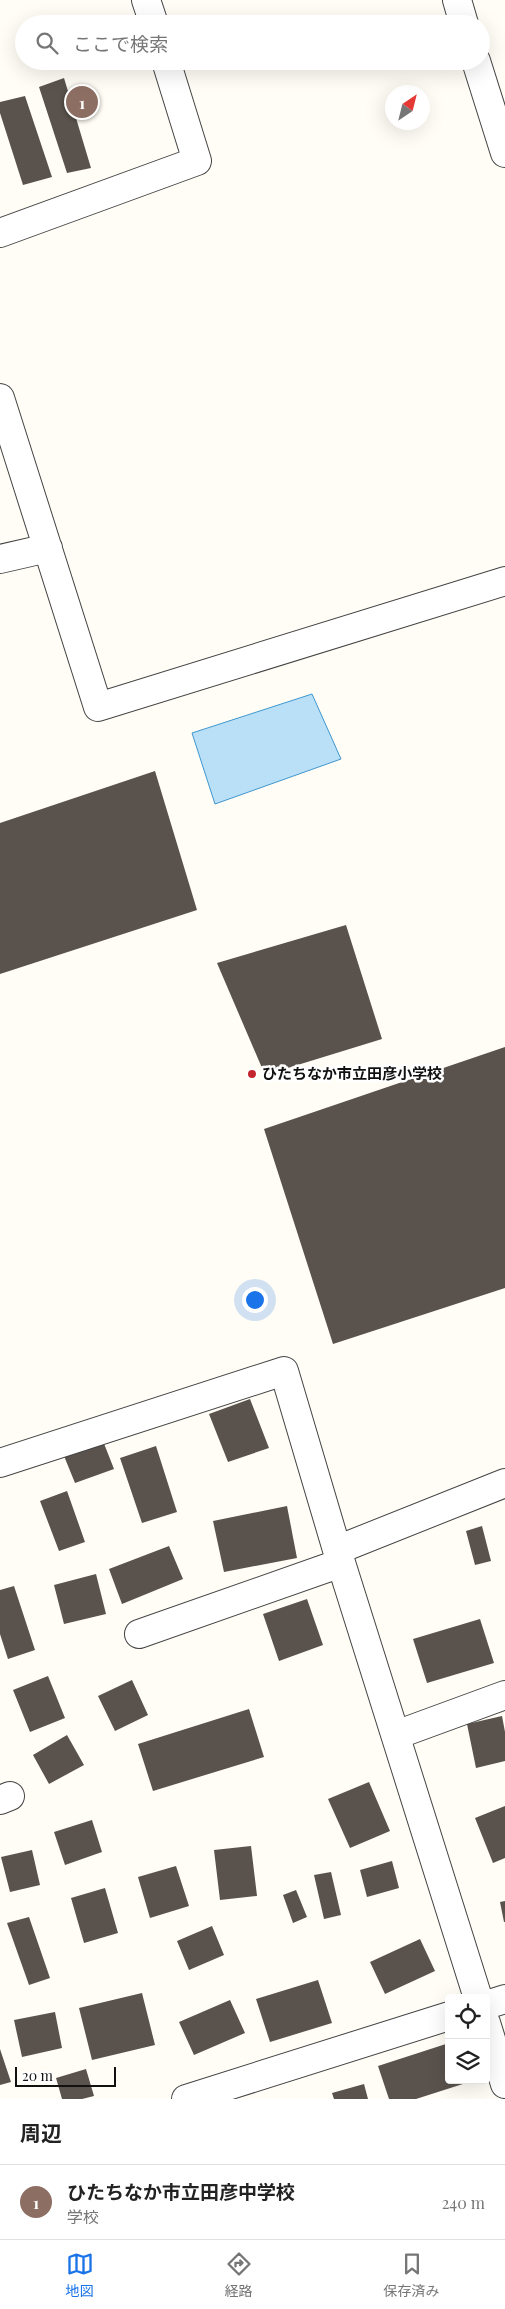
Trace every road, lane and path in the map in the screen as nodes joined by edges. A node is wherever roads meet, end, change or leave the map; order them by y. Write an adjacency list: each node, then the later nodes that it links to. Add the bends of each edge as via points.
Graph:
1 (146, 0): 3 (street)
2 (456, 0): 4 (street)
3 (151, 15)
4 (461, 15)
5 (169, 70): 8 (street, via 197,161)
6 (479, 70): 7 (street)
7 (505, 153)
8 (0, 233)
9 (0, 398): 10 (street)
10 (48, 548): 11 (street); 12 (street, via 98,707)
11 (0, 559)
12 (505, 581)
13 (0, 1463): 15 (street, via 284,1371)
14 (505, 1483): 15 (street)
15 (339, 1556): 16 (street); 18 (street)
16 (139, 1634)
17 (505, 1695): 18 (street)
18 (396, 1736): 19 (street)
19 (477, 1994)
20 (505, 1999): 21 (street)
21 (490, 2004)
22 (445, 2017): 25 (street)
23 (490, 2036): 24 (street)
24 (505, 2084)
25 (186, 2099)

